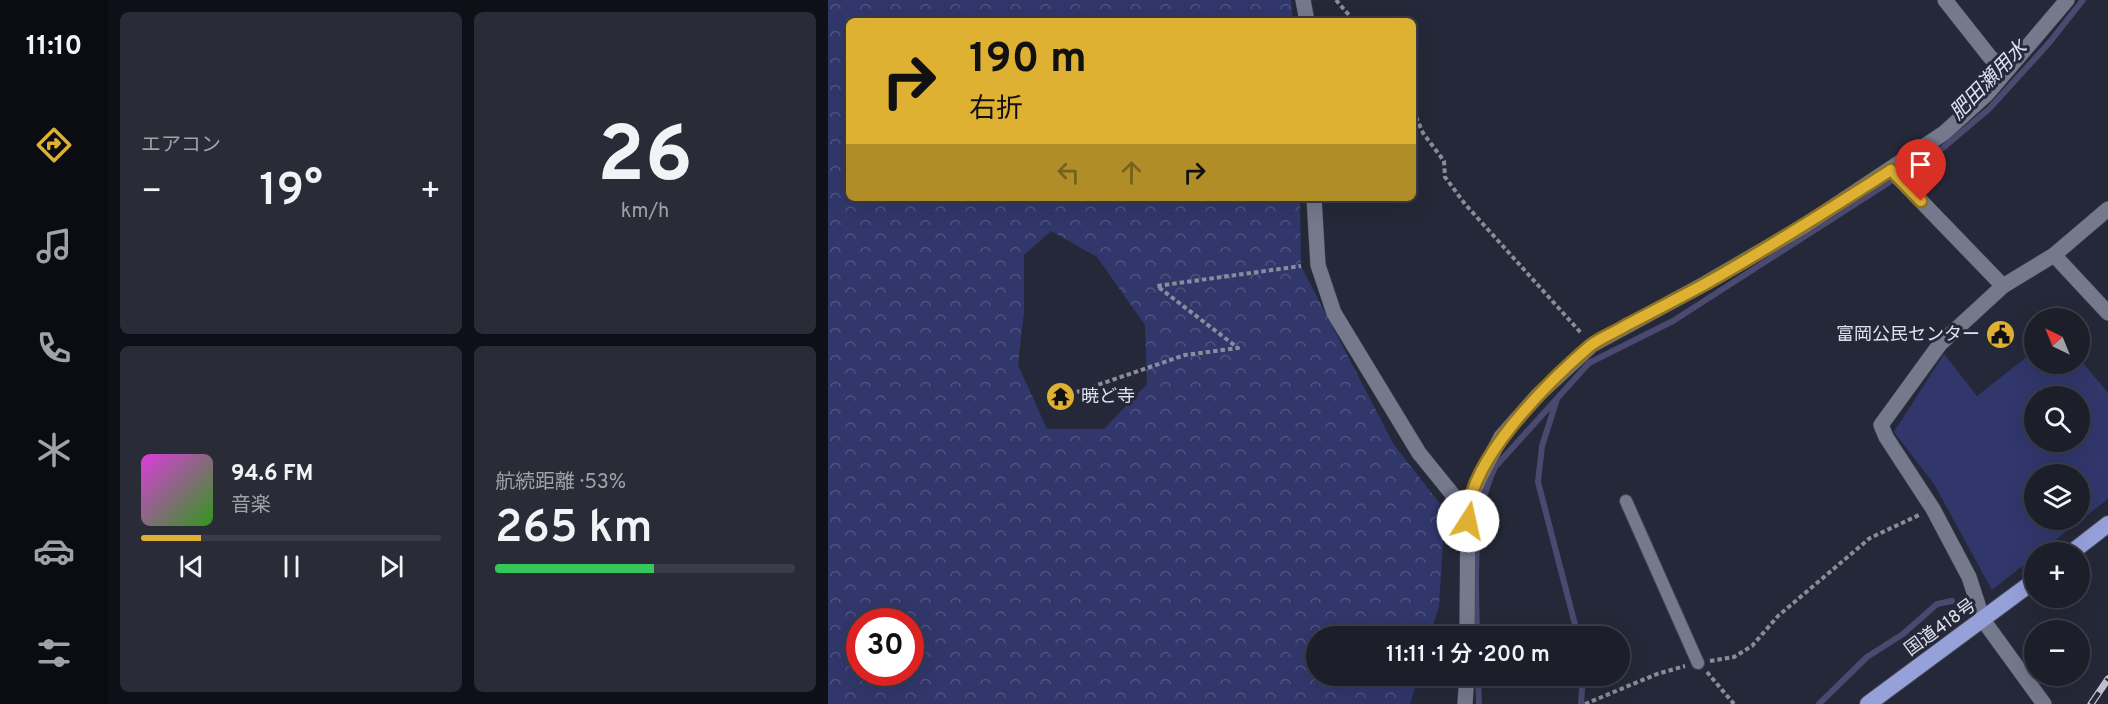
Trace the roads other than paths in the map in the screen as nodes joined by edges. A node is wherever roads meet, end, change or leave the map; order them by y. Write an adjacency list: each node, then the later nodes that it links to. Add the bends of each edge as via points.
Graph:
1 (1303, 0): 4 (street)
2 (1945, 0): 5 (street, via 1990,57)
3 (2067, 0): 5 (street)
4 (1306, 18)
5 (2006, 70): 6 (street, via 1987,94 1944,133)
6 (1891, 170): 10 (street); 13 (street, via 1804,226 1592,345 1538,395 1501,437)
7 (1314, 201): 13 (street, via 1318,265 1335,313 1419,453 1453,495)
8 (2108, 209): 9 (street)
9 (2054, 255): 10 (street); 11 (street)
10 (2003, 286): 17 (street, via 1940,344 1881,424 1969,577)
11 (2108, 313)
12 (1626, 501): 19 (lane)
13 (1468, 507): 18 (street)
14 (2108, 524): 15 (highway)
15 (2085, 542)
16 (2024, 589): 17 (highway, 国道418号)
17 (1983, 620): 22 (highway, 国道418号); 23 (street)
18 (1467, 626)
19 (1698, 663)
20 (1466, 686): 21 (street)
21 (1465, 704)
22 (1868, 704)
23 (2044, 704)

